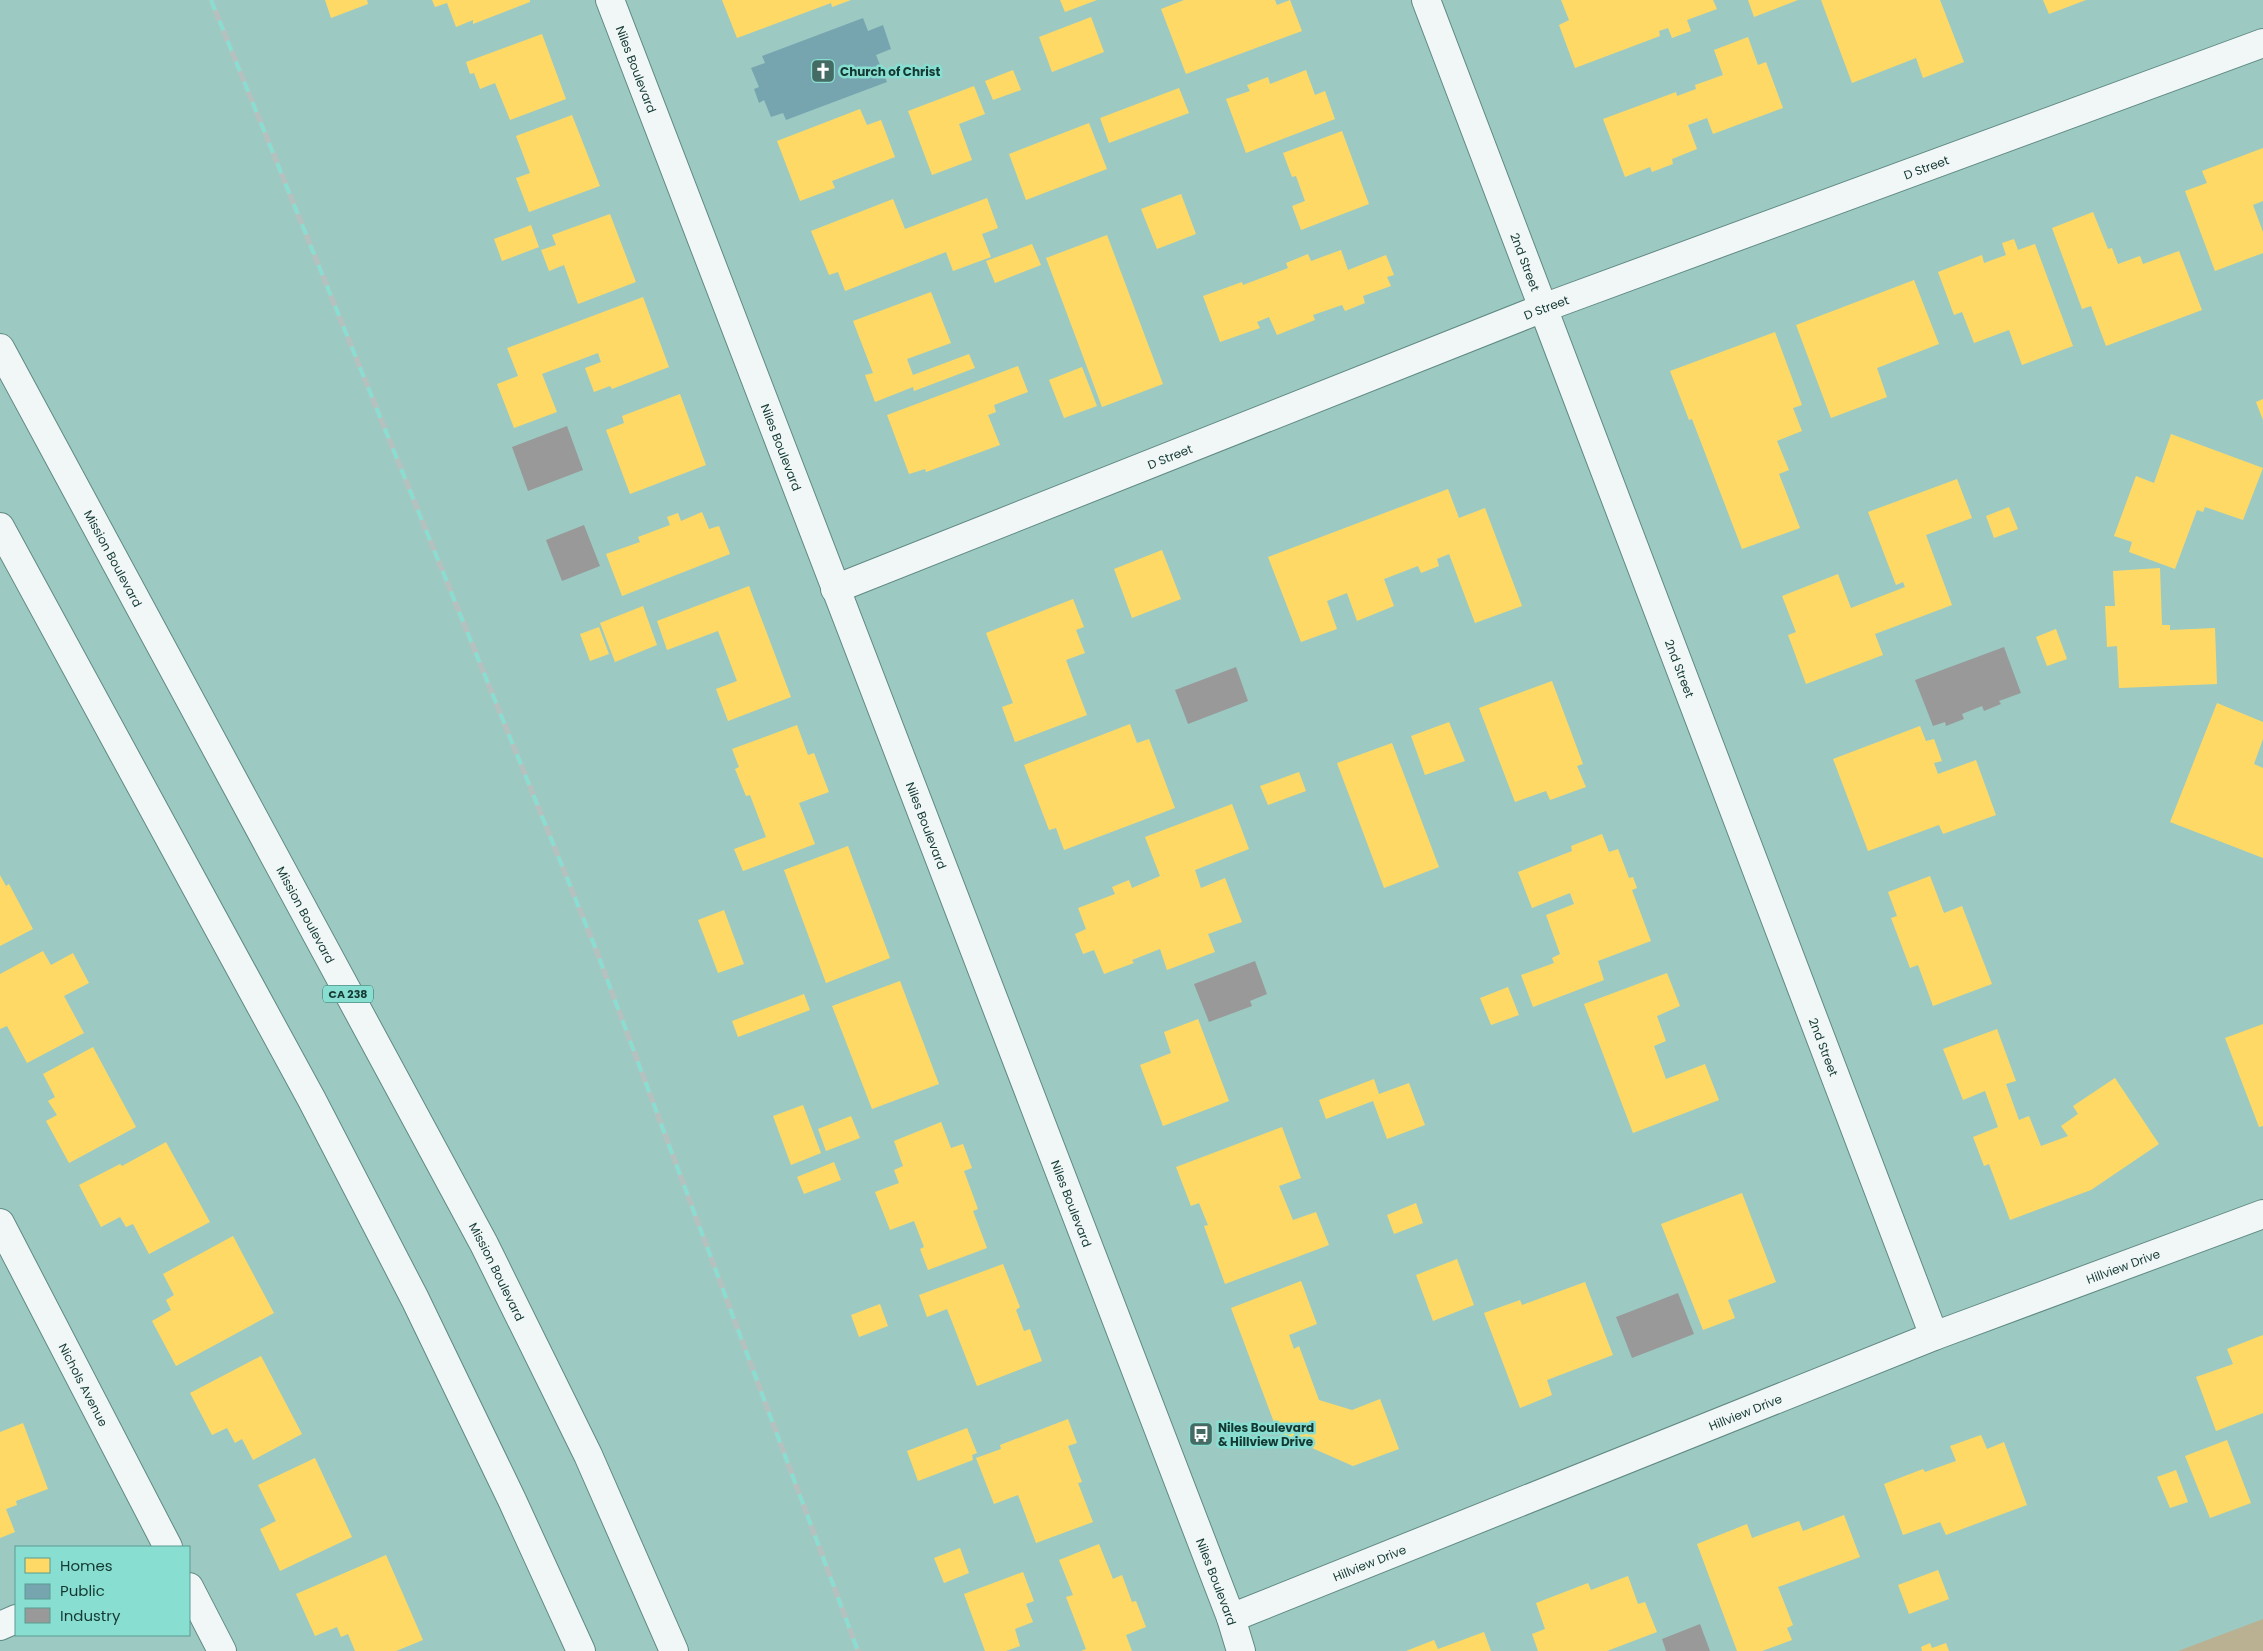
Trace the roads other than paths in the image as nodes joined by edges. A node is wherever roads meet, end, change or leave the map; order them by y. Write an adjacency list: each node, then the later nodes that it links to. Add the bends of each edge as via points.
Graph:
1 (610, 0): 7 (street, Niles Boulevard)
2 (1426, 0): 4 (street, 2nd Street)
3 (2263, 43): 4 (street, D Street)
4 (1543, 308): 7 (street, D Street); 10 (street, 2nd Street)
5 (0, 348): 18 (street, Mission Boulevard / CA 238, via 484,1244 588,1455)
6 (0, 527): 17 (street, via 312,1100 415,1299)
7 (835, 589): 13 (street, Niles Boulevard)
8 (2263, 1214): 10 (street, Hillview Drive)
9 (0, 1223): 11 (street, Nichols Avenue)
10 (1934, 1336): 13 (street, Hillview Drive)
11 (167, 1546)
12 (190, 1589): 16 (street)
13 (1231, 1618): 19 (street, Niles Boulevard)
14 (15, 1619): 15 (street)
15 (0, 1626)
16 (222, 1651)
17 (581, 1651)
18 (674, 1651)
19 (1241, 1651)

